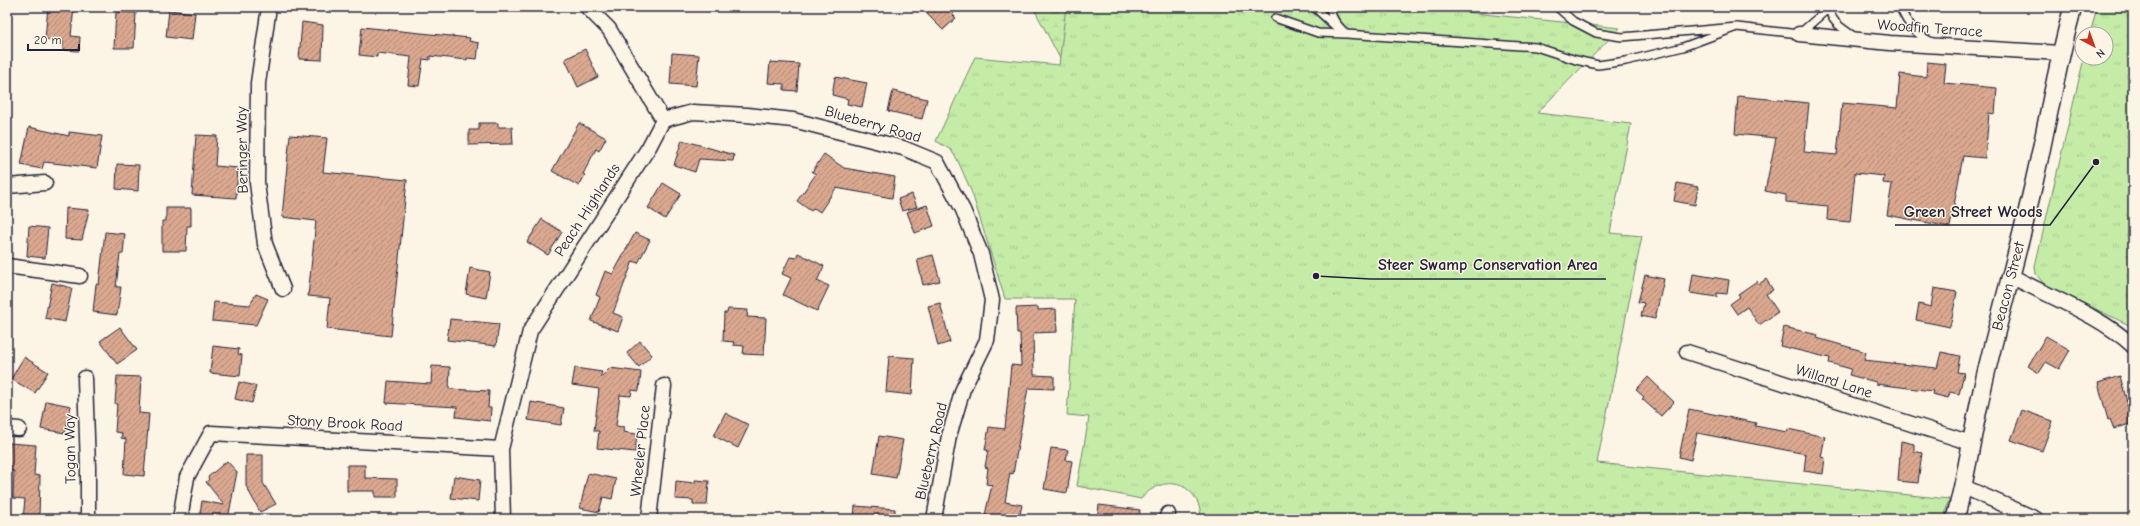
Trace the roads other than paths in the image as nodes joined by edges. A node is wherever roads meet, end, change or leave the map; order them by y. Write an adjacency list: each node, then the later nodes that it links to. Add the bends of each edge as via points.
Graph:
1 (269, 7): 22 (street, Beringer Way, via 258,83 257,183 265,244)
2 (587, 7): 16 (street, via 609,29)
3 (1314, 7): 11 (lane, via 1329,23)
4 (1330, 7): 11 (lane, via 1335,23)
5 (1557, 7): 10 (lane, via 1573,21 1596,33 1622,37)
6 (1830, 7): 12 (lane); 13 (lane, via 1830,13 1837,25)
7 (1900, 7): 14 (lane, via 1917,35)
8 (2073, 7): 15 (street, Beacon Street)
9 (1275, 18): 11 (lane, via 1318,34)
10 (1737, 27): 11 (lane, via 1683,47 1598,65 1536,48); 12 (lane)
11 (1346, 34)
12 (1799, 34): 13 (street, Woodfin Terrace)
13 (1861, 41): 14 (street, Woodfin Terrace)
14 (1941, 46): 15 (street, Woodfin Terrace)
15 (2060, 53): 21 (street, Beacon Street, via 2035,178)
16 (663, 120): 28 (street, Peach Highlands, via 649,147 530,331); 34 (street, Blueberry Road, via 693,112 794,120 903,148 937,162 963,210 982,254 992,300 987,340 963,390 949,436)
17 (46, 183): 18 (street)
18 (7, 186)
19 (7, 266): 20 (street)
20 (80, 276)
21 (2011, 276): 23 (street, via 2096,320 2120,334); 27 (street, Beacon Street, via 1986,371)
22 (283, 289)
23 (2133, 346)
24 (1687, 352): 27 (street, Willard Lane)
25 (85, 378): 30 (street, Togan Way)
26 (664, 386): 33 (street, Wheeler Place)
27 (1971, 443): 29 (street, Beacon Street)
28 (501, 449): 31 (street, Stony Brook Road, via 211,433 187,477); 32 (street)
29 (1964, 487): 35 (street, Beacon Street); 36 (street)
30 (88, 519)
31 (180, 519)
32 (503, 519)
33 (650, 519)
34 (934, 519)
35 (1955, 519)
36 (2036, 519)

